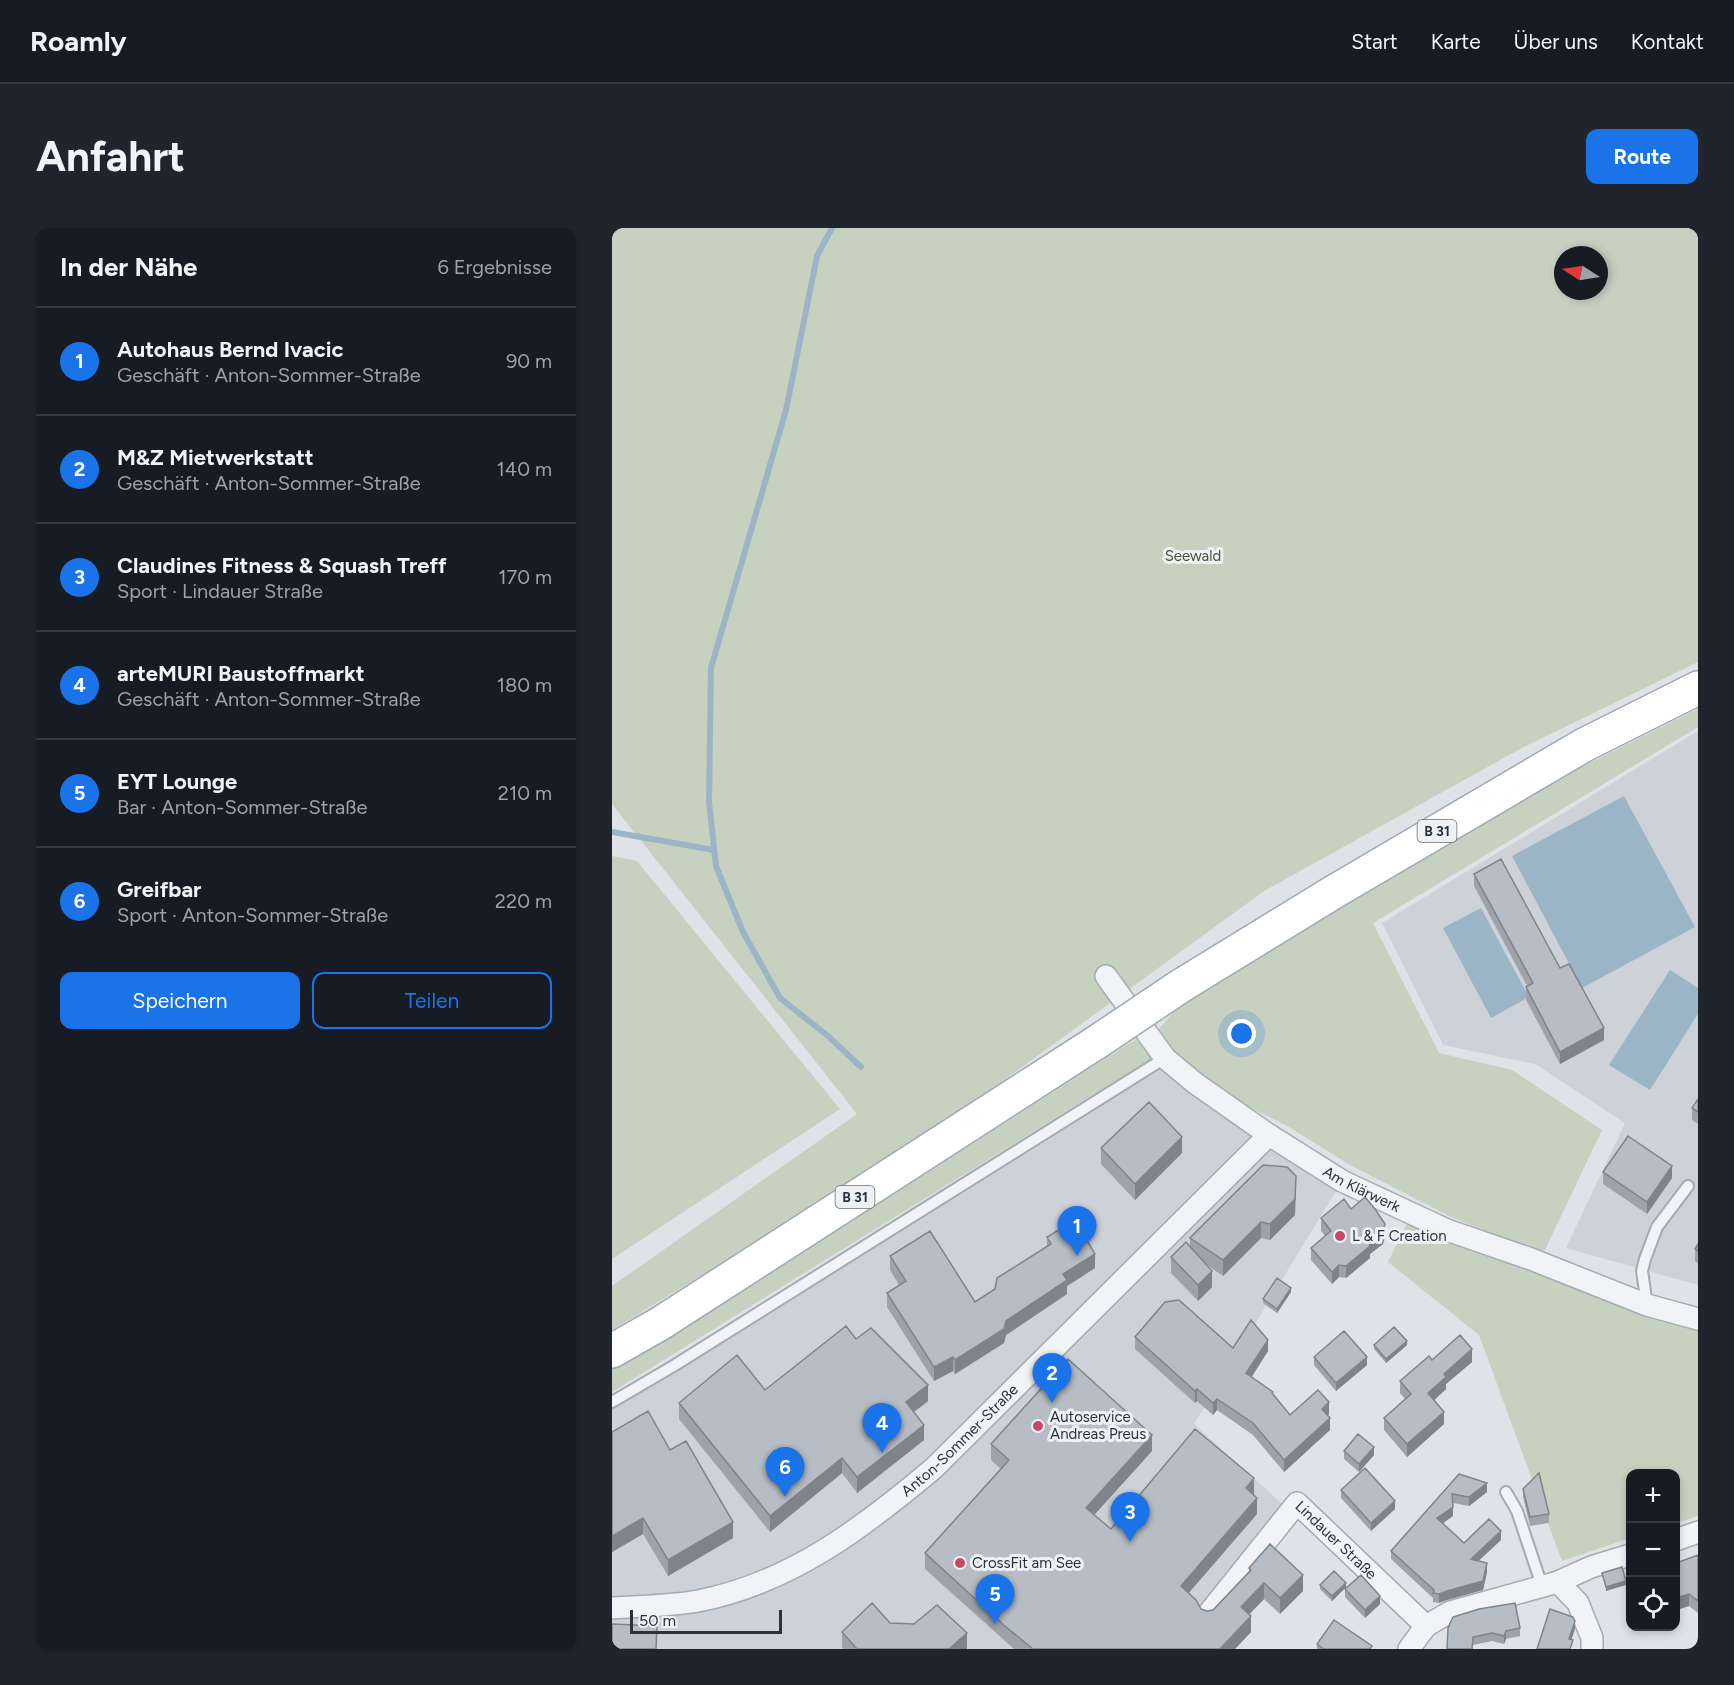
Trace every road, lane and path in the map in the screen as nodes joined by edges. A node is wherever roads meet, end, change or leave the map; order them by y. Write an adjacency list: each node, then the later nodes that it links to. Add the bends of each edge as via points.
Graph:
1 (1698, 688): 8 (main road, B 31, bridge, via 1584,745 1332,893)
2 (1106, 976): 3 (street, Am Klärwerk)
3 (1165, 1058): 4 (street, Am Klärwerk); 9 (lane)
4 (1269, 1135): 6 (street, Am Klärwerk, via 1342,1181 1447,1230); 15 (street, Anton-Sommer-Straße, via 934,1468 874,1517 816,1556 757,1584 700,1600)
5 (1688, 1186): 6 (lane, via 1657,1227 1645,1259 1642,1271)
6 (1647, 1305): 7 (street, Am Klärwerk)
7 (1698, 1319)
8 (612, 1351)
9 (612, 1402)
10 (1506, 1492): 14 (lane)
11 (1698, 1532): 12 (street)
12 (1680, 1539)
13 (1626, 1556): 14 (street)
14 (1550, 1584): 17 (street, via 1450,1612); 19 (street, via 1578,1603 1592,1638)
15 (612, 1608)
16 (1208, 1614): 17 (street, Lindauer Straße, via 1297,1503)
17 (1426, 1626): 18 (street)
18 (1409, 1649)
19 (1592, 1649)

